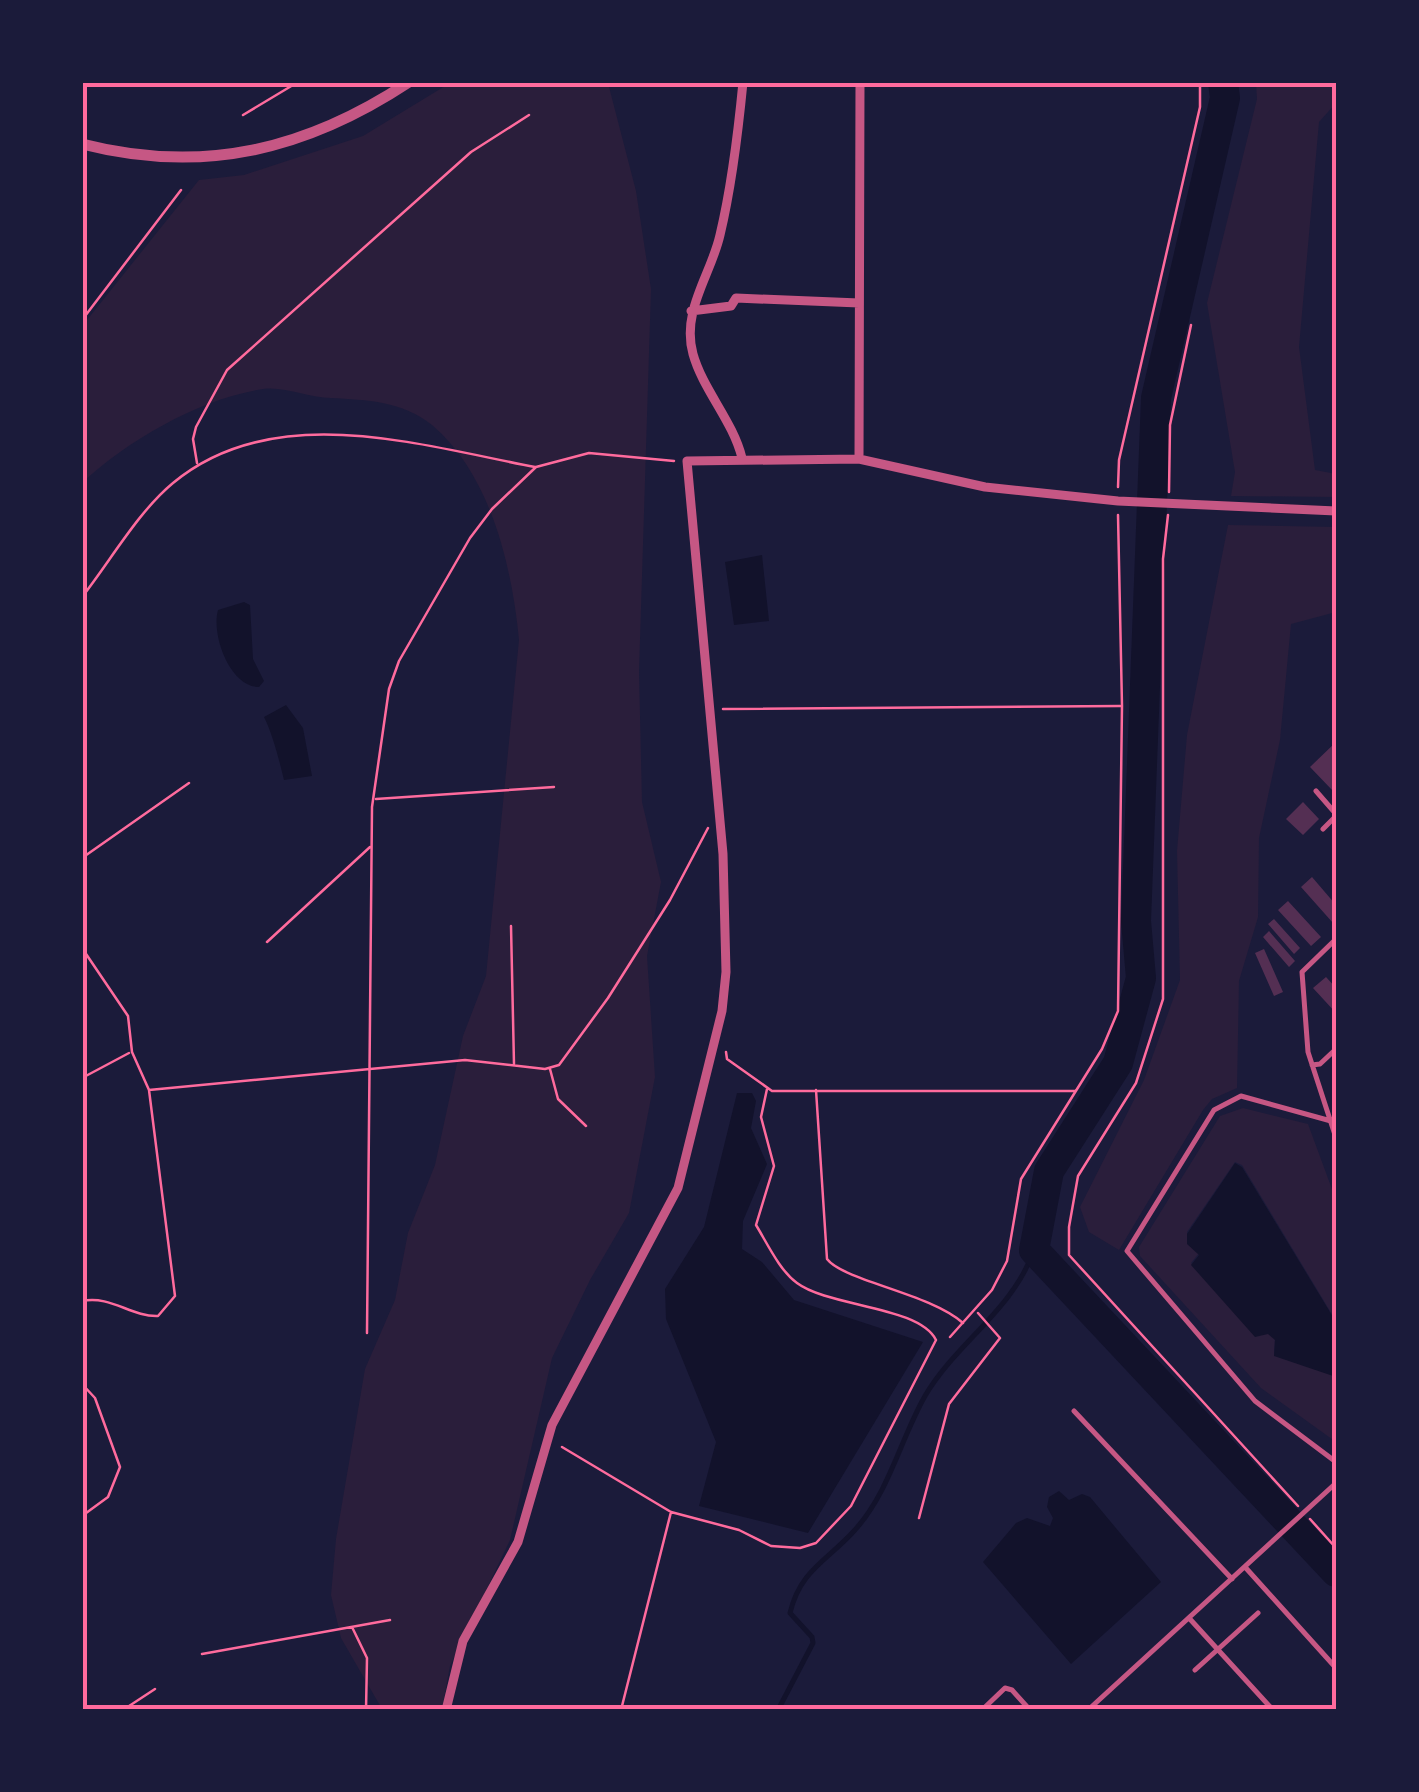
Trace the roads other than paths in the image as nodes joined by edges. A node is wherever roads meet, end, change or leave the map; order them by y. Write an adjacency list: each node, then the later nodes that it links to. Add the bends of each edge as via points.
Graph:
1 (409, 82): 4 (street, via 333,125 269,148 206,159 124,155)
2 (743, 82): 6 (street, via 720,238)
3 (860, 82): 5 (street)
4 (82, 144)
5 (860, 304): 6 (street, via 736,298 731,306); 8 (street)
6 (692, 311): 7 (street, via 693,353)
7 (742, 458): 8 (street); 28 (street, via 687,461 718,817 722,1011 678,1188 547,1438 518,1542 464,1640)
8 (859, 459): 9 (street, via 984,487 1121,502)
9 (1336, 511)
10 (1316, 791): 11 (lane)
11 (1336, 815): 12 (lane)
12 (1323, 830)
13 (1336, 939): 15 (lane, via 1302,972)
14 (1336, 1049): 15 (lane)
15 (1312, 1064): 16 (lane)
16 (1334, 1119): 17 (lane); 19 (lane, via 1240,1096 1214,1110 1127,1251 1255,1402)
17 (1336, 1138)
18 (1074, 1411): 22 (lane)
19 (1336, 1462)
20 (1334, 1485): 21 (lane)
21 (1245, 1567): 22 (lane); 26 (lane)
22 (1232, 1579): 24 (lane)
23 (1258, 1613): 25 (lane)
24 (1189, 1618): 25 (lane); 31 (lane)
25 (1218, 1649): 27 (lane); 32 (lane)
26 (1336, 1668)
27 (1195, 1670)
28 (446, 1710)
29 (982, 1710): 30 (lane, via 1005,1688)
30 (1030, 1710)
31 (1088, 1710)
32 (1273, 1710)

